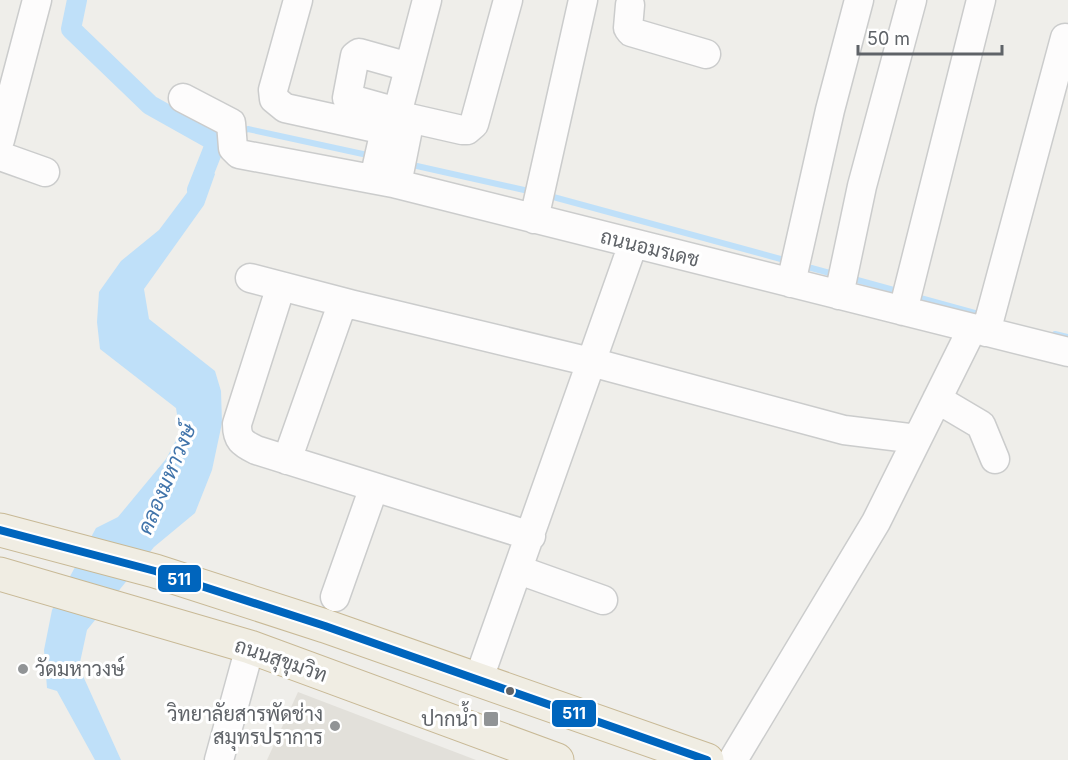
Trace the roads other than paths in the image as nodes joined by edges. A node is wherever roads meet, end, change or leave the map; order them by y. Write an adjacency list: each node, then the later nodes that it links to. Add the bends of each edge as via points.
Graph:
1 (37, 0): 13 (street)
2 (298, 0): 16 (street, via 273,90 274,99 285,108)
3 (427, 0): 12 (street)
4 (508, 0): 16 (street, via 474,124 467,130)
5 (583, 0): 19 (street)
6 (859, 0): 21 (street)
7 (912, 0): 23 (street, via 862,186)
8 (981, 0): 25 (street)
9 (625, 2): 11 (street, via 631,32)
10 (1065, 38): 27 (street)
11 (706, 54)
12 (409, 67): 16 (street); 16 (street, via 359,53 355,56 347,98)
13 (7, 89): 15 (street)
14 (183, 98): 16 (street, ถนนอมรเดช, via 232,135 239,154)
15 (0, 140)
16 (390, 149): 19 (street, ถนนอมรเดช)
17 (0, 156): 18 (street)
18 (45, 172)
19 (537, 201): 20 (street, ถนนอมรเดช)
20 (633, 244): 21 (street, ถนนอมรเดช); 29 (street)
21 (793, 273): 23 (street, ถนนอมรเดช)
22 (250, 278): 24 (street)
23 (841, 285): 25 (street, ถนนอมรเดช)
24 (281, 286): 26 (street); 33 (street, via 237,432 238,438 249,446)
25 (905, 303): 27 (street, ถนนอมรเดช)
26 (350, 304): 29 (street); 33 (street, via 340,310)
27 (984, 325): 28 (street, ถนนอมรเดช); 30 (street)
28 (1068, 352)
29 (591, 362): 31 (street, via 844,430); 36 (street)
30 (937, 399): 31 (street); 32 (street, via 981,424)
31 (917, 439): 47 (street, via 876,522)
32 (995, 459)
33 (287, 460): 34 (street)
34 (374, 487): 36 (street); 39 (street)
35 (0, 530): 42 (highway, via 155,571)
36 (531, 536): 37 (street)
37 (519, 570): 40 (street); 42 (street)
38 (0, 574): 41 (highway, ถนนสุขุมวิท)
39 (335, 597)
40 (603, 600)
41 (238, 644): 43 (highway, ถนนสุขุมวิท); 44 (street)
42 (478, 681): 46 (highway)
43 (502, 751): 45 (highway, ถนนสุขุมวิท)
44 (219, 760)
45 (557, 760)
46 (707, 760)
47 (733, 760)

